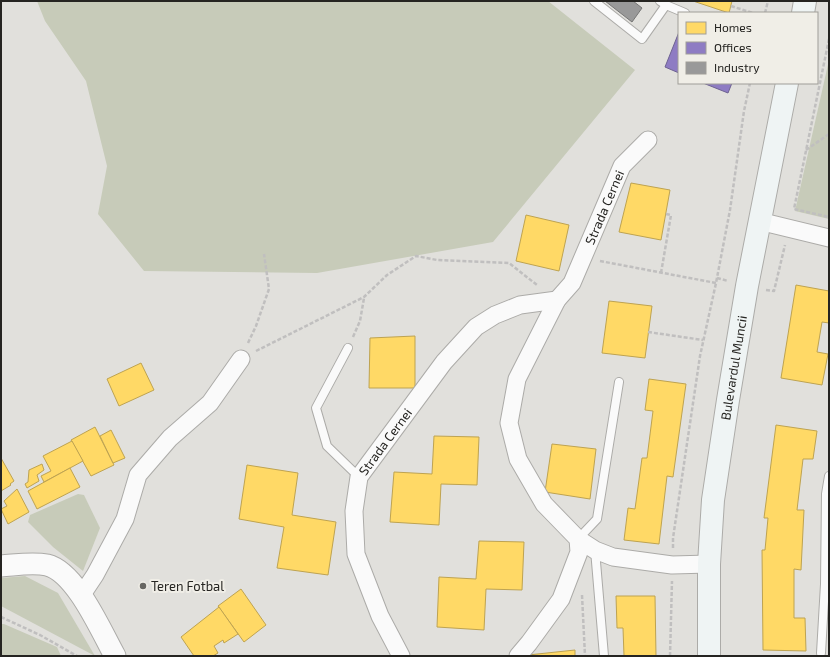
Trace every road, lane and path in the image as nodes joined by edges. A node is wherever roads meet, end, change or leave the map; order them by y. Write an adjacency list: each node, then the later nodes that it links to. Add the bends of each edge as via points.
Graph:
1 (594, 1): 4 (lane, via 642,39)
2 (768, 1): 8 (path)
3 (805, 1): 9 (main road)
4 (663, 3): 6 (lane)
5 (731, 6): 7 (path)
6 (683, 12)
7 (750, 12)
8 (765, 12)
9 (803, 12)
10 (829, 39): 15 (path)
11 (750, 84): 23 (path)
12 (787, 84): 18 (main road, Bulevardul Muncii)
13 (829, 134): 15 (path)
14 (648, 140): 21 (street, Strada Cernei, via 622,166)
15 (806, 150): 17 (path, via 794,209)
16 (666, 214): 22 (path, via 671,215)
17 (829, 216)
18 (759, 221): 19 (street); 35 (main road, Bulevardul Muncii, via 726,408 713,500)
19 (829, 238)
20 (264, 254): 29 (path, via 269,289 256,326)
21 (584, 258): 22 (path); 25 (street, Strada Cernei, via 572,283)
22 (661, 273): 23 (path)
23 (716, 283): 27 (path)
24 (364, 297): 25 (path, via 387,275 416,256 437,260 509,263); 28 (path, via 360,321); 29 (path)
25 (557, 300): 32 (street, Strada Cernei, via 520,305 495,315 476,327 444,362); 33 (street, Strada Cernei, via 517,379 509,423 518,459 544,504)
26 (648, 332): 27 (path)
27 (703, 340): 36 (path, via 673,538)
28 (348, 348): 32 (lane, via 316,408 327,446)
29 (240, 359): 40 (street, via 210,403 170,438 138,475 125,519)
30 (619, 382): 33 (lane, via 597,520)
31 (829, 476): 38 (lane, via 826,494)
32 (359, 477): 45 (street, Strada Cernei, via 354,511 356,554 380,616)
33 (578, 539): 34 (street, Strada Cernei); 46 (street, via 579,552 561,600)
34 (595, 550): 36 (street, Strada Cernei, via 614,557); 48 (lane)
35 (709, 564): 36 (street, Strada Cernei); 50 (main road, Bulevardul Muncii)
36 (672, 565): 49 (path)
37 (1, 566): 40 (street, via 47,566 61,572 72,582)
38 (827, 584): 42 (lane)
39 (582, 592): 47 (path)
40 (81, 596): 44 (street)
41 (1, 618): 43 (path, via 40,635)
42 (821, 653)
43 (77, 656)
44 (115, 656)
45 (401, 656)
46 (518, 656)
47 (585, 656)
48 (604, 656)
49 (670, 656)
50 (709, 656)

